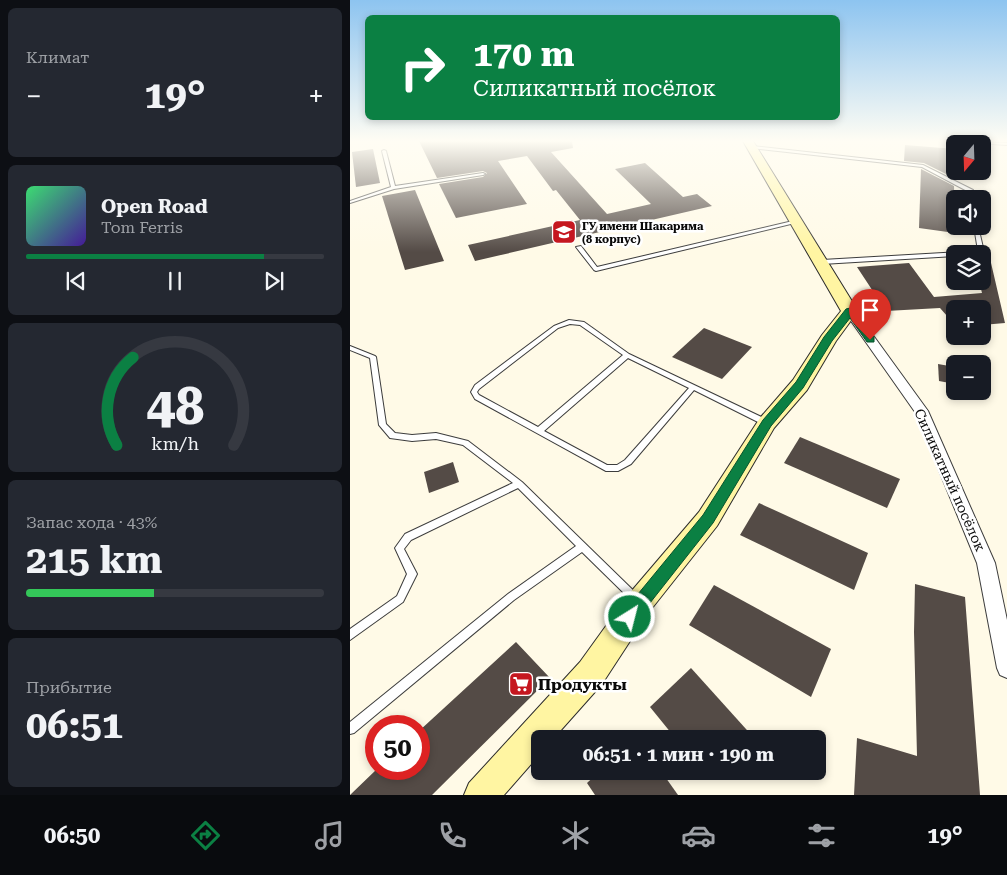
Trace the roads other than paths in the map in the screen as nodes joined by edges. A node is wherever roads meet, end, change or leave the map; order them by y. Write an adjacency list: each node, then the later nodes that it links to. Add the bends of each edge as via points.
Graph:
1 (391, 178): 5 (lane)
2 (457, 178): 5 (lane)
3 (771, 178): 8 (main road)
4 (946, 178): 6 (lane)
5 (393, 188): 7 (lane)
6 (969, 190)
7 (350, 202)
8 (797, 221): 9 (lane, via 596,269); 11 (main road)
9 (579, 246)
10 (946, 255): 11 (lane)
11 (822, 262): 12 (main road)
12 (850, 311): 16 (main road, via 828,339 800,385); 22 (street, Силикатный посёлок, via 921,411 986,563)
13 (350, 348): 18 (lane, via 373,357 383,425 393,436 436,436 464,443)
14 (627, 355): 15 (lane); 17 (lane); 17 (lane, via 582,322 569,322 556,327 477,387 474,392 477,397)
15 (693, 387): 16 (lane); 17 (lane, via 628,462 618,468 606,468)
16 (767, 423): 20 (main road, via 708,519)
17 (539, 431)
18 (519, 484): 19 (lane); 21 (lane, via 408,537 399,548 412,574 400,599)
19 (583, 546): 20 (lane); 23 (lane, via 511,597)
20 (639, 603): 24 (main road, via 592,673)
21 (350, 635)
22 (1007, 668)
23 (350, 729)
24 (481, 795)

